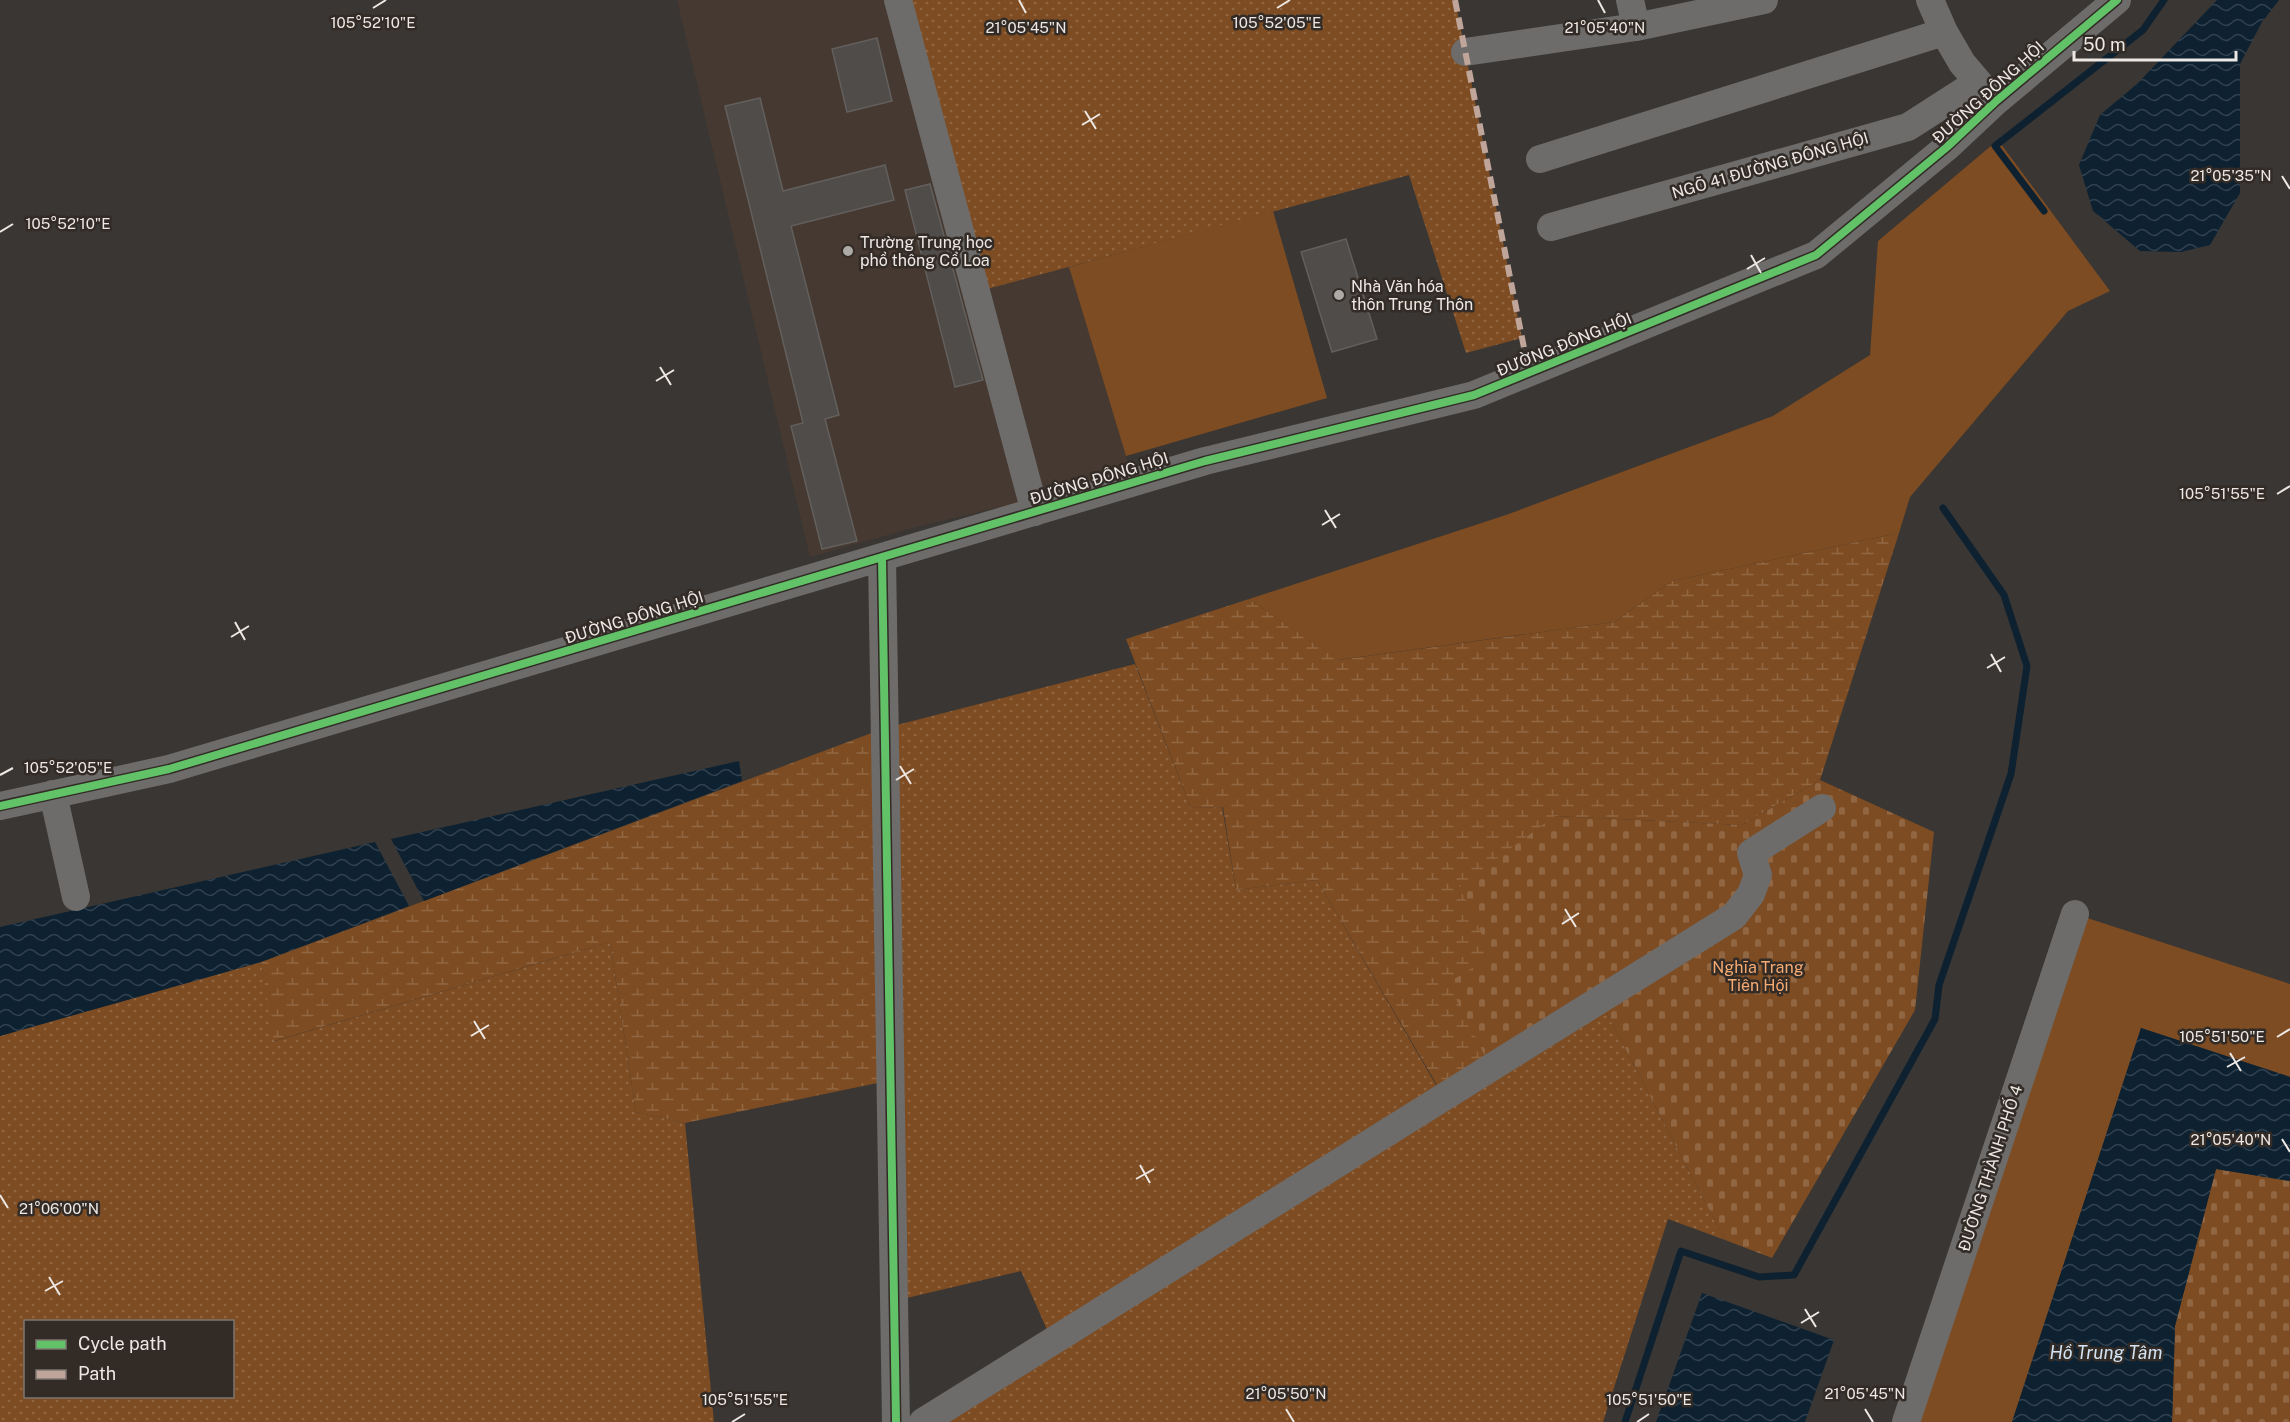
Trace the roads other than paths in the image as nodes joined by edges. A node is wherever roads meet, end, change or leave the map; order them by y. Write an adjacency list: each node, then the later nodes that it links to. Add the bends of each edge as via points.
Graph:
1 (898, 0): 12 (street)
2 (1630, 0): 6 (street)
3 (1764, 0): 6 (street)
4 (1929, 0): 7 (street)
5 (2117, 0): 9 (street, ĐƯỜNG ĐÔNG HỘI)
6 (1636, 27): 8 (street)
7 (1944, 32): 9 (street, via 1962,63); 10 (street)
8 (1465, 52)
9 (1986, 92): 11 (street, NGÕ 41 ĐƯỜNG ĐÔNG HỘI, via 1908,127); 12 (street, ĐƯỜNG ĐÔNG HỘI, via 1947,147 1816,255 1474,395 1204,461)
10 (1540, 159)
11 (1551, 226)
12 (1035, 512): 13 (street, ĐƯỜNG ĐÔNG HỘI, via 923,535)
13 (882, 558): 14 (street, ĐƯỜNG ĐÔNG HỘI, via 169,769); 19 (street)
14 (53, 794): 15 (street, ĐƯỜNG ĐÔNG HỘI); 17 (street)
15 (0, 806)
16 (1822, 808): 20 (street, via 1751,853 1758,875 1751,894 1734,916)
17 (76, 897)
18 (2075, 914): 21 (street, ĐƯỜNG THÀNH PHỐ 4)
19 (896, 1422)
20 (922, 1422)
21 (1906, 1422)

